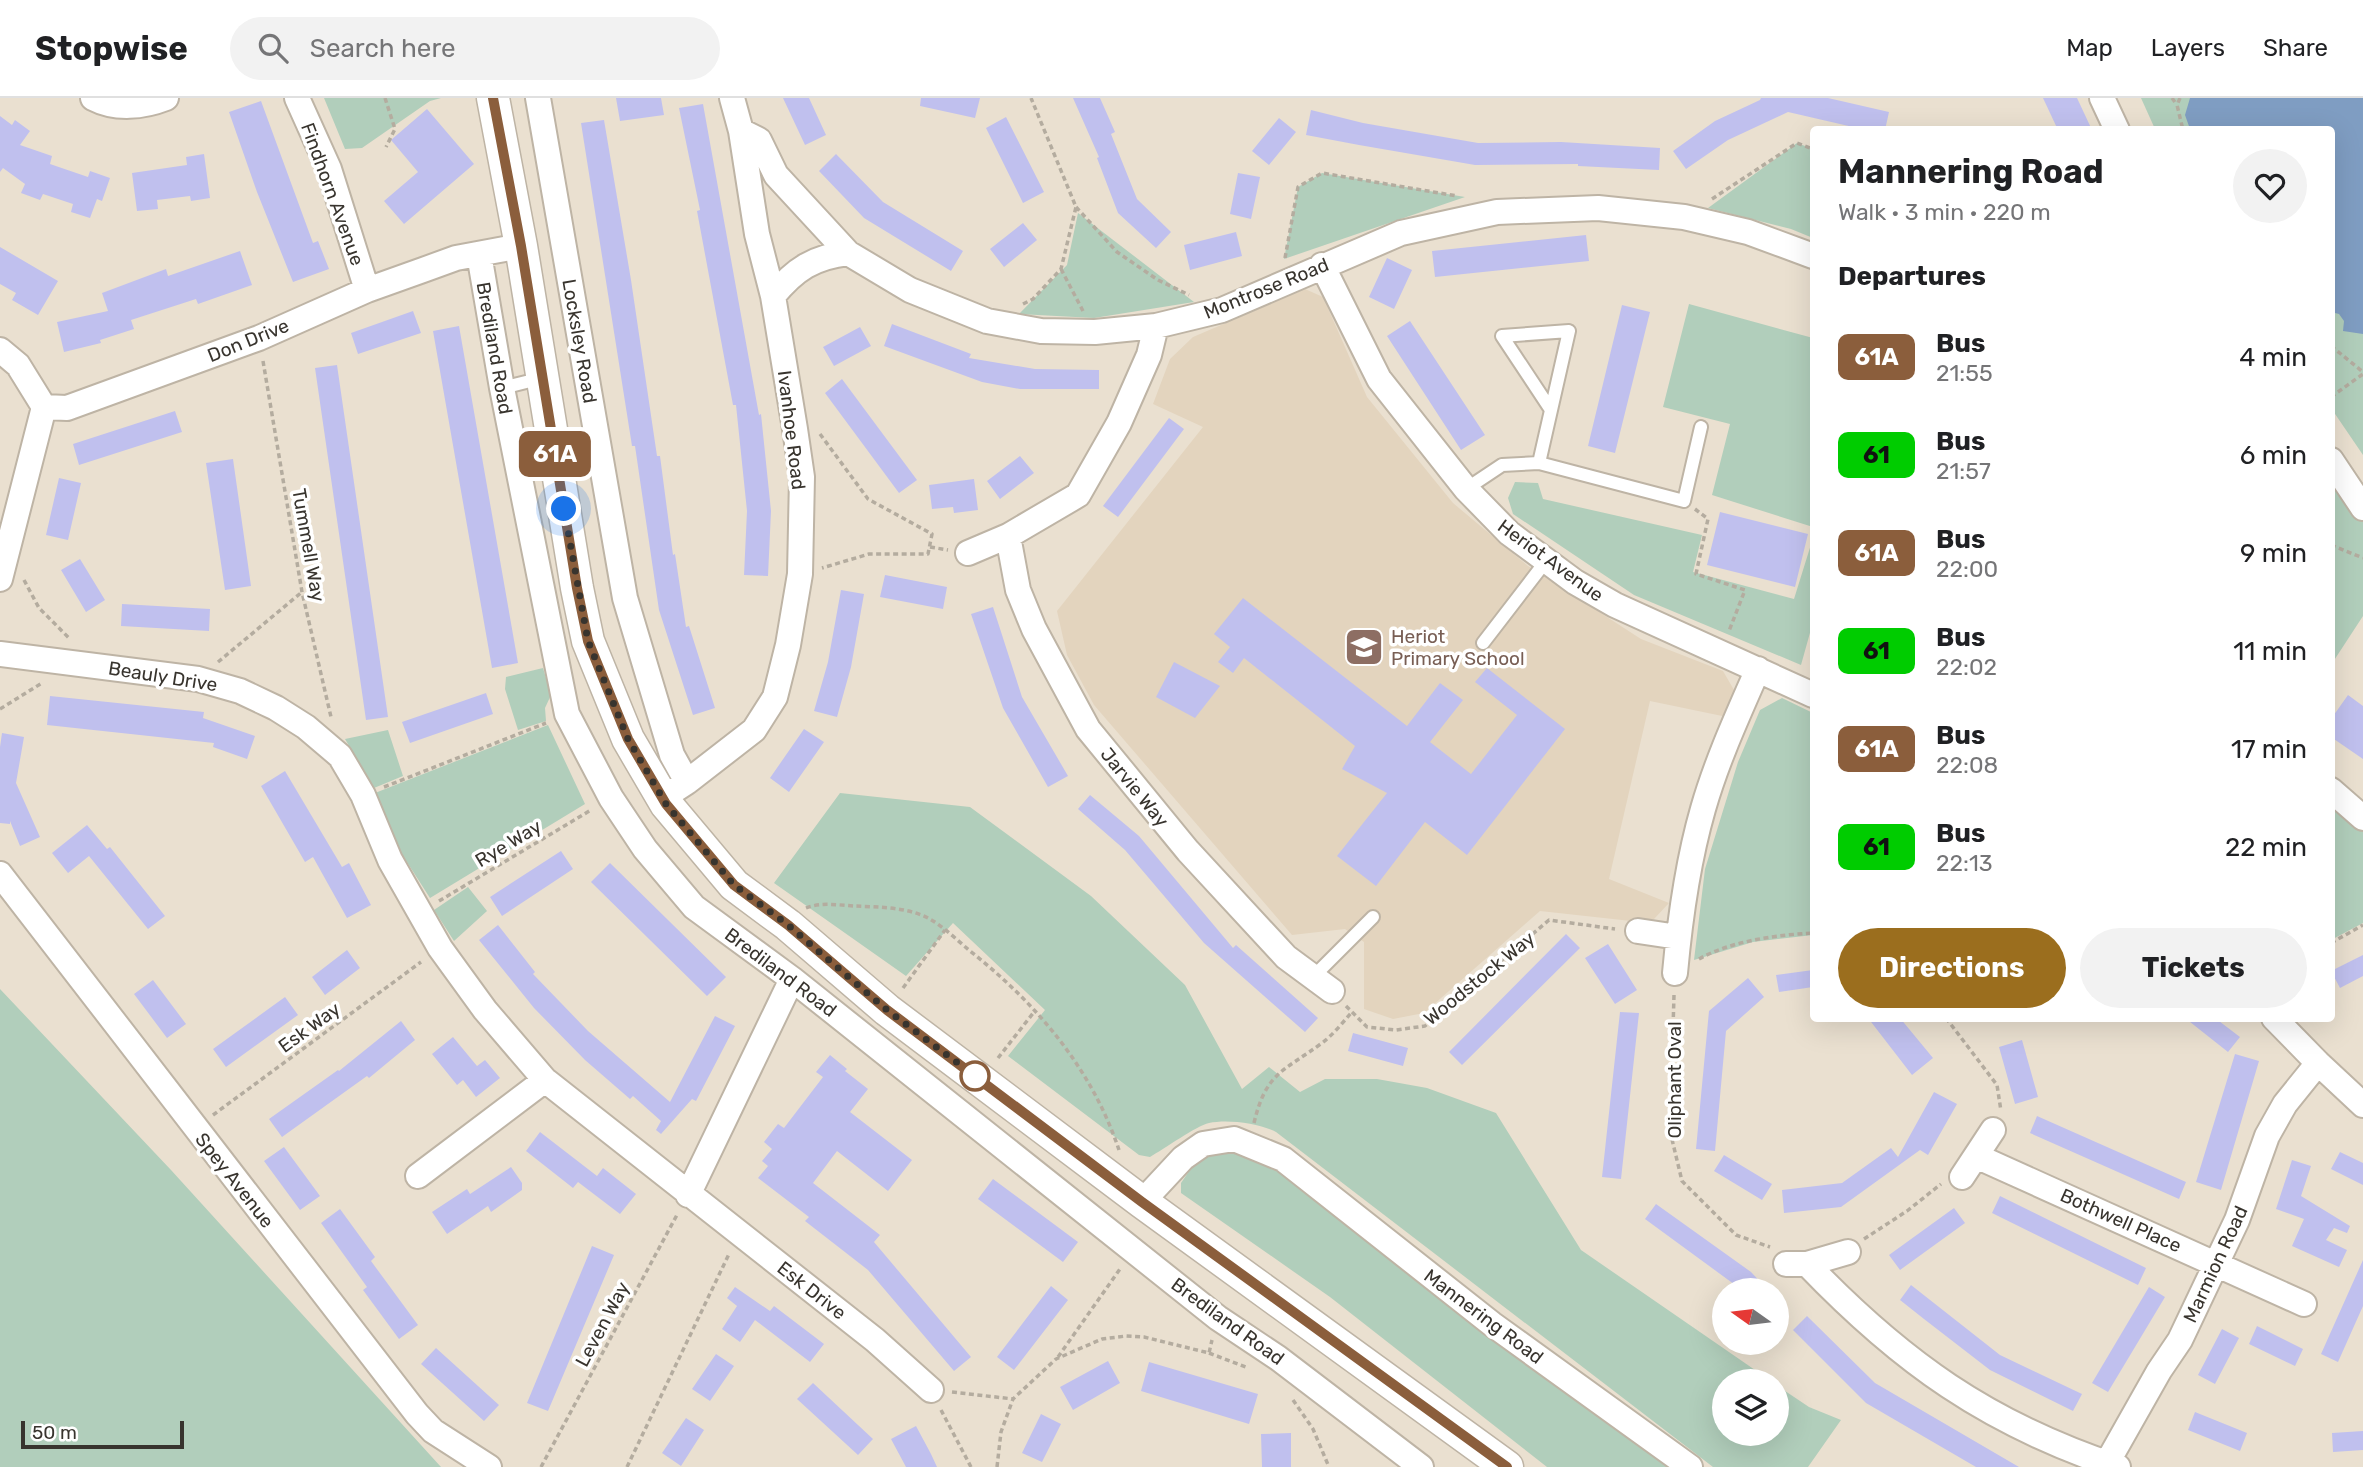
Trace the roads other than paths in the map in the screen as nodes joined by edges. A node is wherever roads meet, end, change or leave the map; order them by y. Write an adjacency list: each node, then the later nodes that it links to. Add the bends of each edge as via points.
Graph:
1 (93, 98): 2 (street, via 122,106)
2 (166, 98)
3 (298, 98): 15 (street, Findhorn Avenue, via 328,169)
4 (493, 98): 10 (street, Brediland Road)
5 (538, 98): 36 (street, Locksley Road, via 625,598 671,755)
6 (733, 98): 9 (street, Ivanhoe Road)
7 (2102, 98): 8 (street)
8 (2115, 126)
9 (741, 131): 11 (street, Montrose Road, via 759,140 776,175); 16 (street, Ivanhoe Road, via 757,234)
10 (521, 246): 12 (street, Don Drive); 19 (street, Brediland Road)
11 (848, 253): 16 (street, via 826,256 799,270); 17 (street, Montrose Road, via 910,289 987,321 1041,331)
12 (478, 254): 15 (street, Don Drive); 20 (street, Brediland Road)
13 (1810, 255): 14 (street, Montrose Road, via 1748,232 1684,217 1598,208 1497,212 1401,233)
14 (1322, 265): 17 (street, Montrose Road, via 1222,310); 26 (street, Heriot Avenue, via 1379,379)
15 (367, 290): 21 (street, Don Drive, via 259,338 68,408)
16 (773, 296): 36 (street, Ivanhoe Road, via 802,477 800,574 788,645 775,697 754,730)
17 (1156, 326): 28 (street, via 1149,355 1119,424 1078,495)
18 (0, 350): 21 (street, via 18,365)
19 (542, 378): 20 (lane); 36 (street, Brediland Road, via 588,641 628,739)
20 (502, 388): 45 (street, Brediland Road, via 567,714 611,798 645,849 694,907)
21 (44, 407): 31 (street)
22 (1551, 410): 22 (lane, via 1569,331 1502,336 1523,368); 24 (lane)
23 (1700, 427): 24 (lane, via 1684,501)
24 (1539, 463): 26 (lane, via 1502,465)
25 (2335, 466): 27 (street)
26 (1466, 489): 30 (street, Heriot Avenue, via 1509,533)
27 (2363, 508)
28 (1008, 536): 29 (street); 46 (street, Jarvie Way, via 1018,590 1034,629 1088,729 1188,851 1286,957)
29 (968, 553)
30 (1546, 561): 32 (lane); 34 (street, Heriot Avenue, via 1615,606)
31 (0, 579)
32 (1483, 643)
33 (0, 654): 40 (street, Beauly Drive, via 198,679 276,708 340,756)
34 (1758, 669): 35 (street, Heriot Avenue); 43 (street, via 1702,810)
35 (1810, 694)
36 (676, 790): 56 (street, Brediland Road, via 666,804 734,885 887,1010)
37 (2335, 794): 38 (street)
38 (2363, 818)
39 (0, 874): 63 (street, Spey Avenue, via 417,1414 433,1431)
40 (419, 913): 49 (street, Esk Drive, via 485,1010)
41 (1373, 917): 46 (lane)
42 (1638, 932): 43 (street)
43 (1678, 937): 44 (street)
44 (1675, 973)
45 (792, 979): 55 (street); 64 (street, Brediland Road, via 1218,1318)
46 (1322, 984)
47 (2278, 1022): 48 (street)
48 (2318, 1063): 50 (street); 58 (street, Marmion Road, via 2285,1104 2267,1136)
49 (545, 1080): 53 (street); 55 (street, Esk Drive)
50 (2363, 1105)
51 (1993, 1130): 52 (street)
52 (1976, 1156): 54 (street); 58 (street, Bothwell Place)
53 (418, 1175)
54 (1962, 1177)
55 (688, 1195): 60 (street, Esk Drive, via 875,1340)
56 (1142, 1202): 61 (street, Brediland Road); 65 (street, Mannering Road, via 1183,1158 1203,1144 1234,1139 1283,1159 1492,1324)
57 (1848, 1252): 62 (street, via 1796,1264 1954,1391 2001,1419)
58 (2217, 1263): 59 (street, Bothwell Place); 62 (street, Marmion Road)
59 (2304, 1304)
60 (931, 1390)
61 (1493, 1463)
62 (2113, 1465)
63 (489, 1467)
64 (1421, 1467)
65 (1690, 1467)

